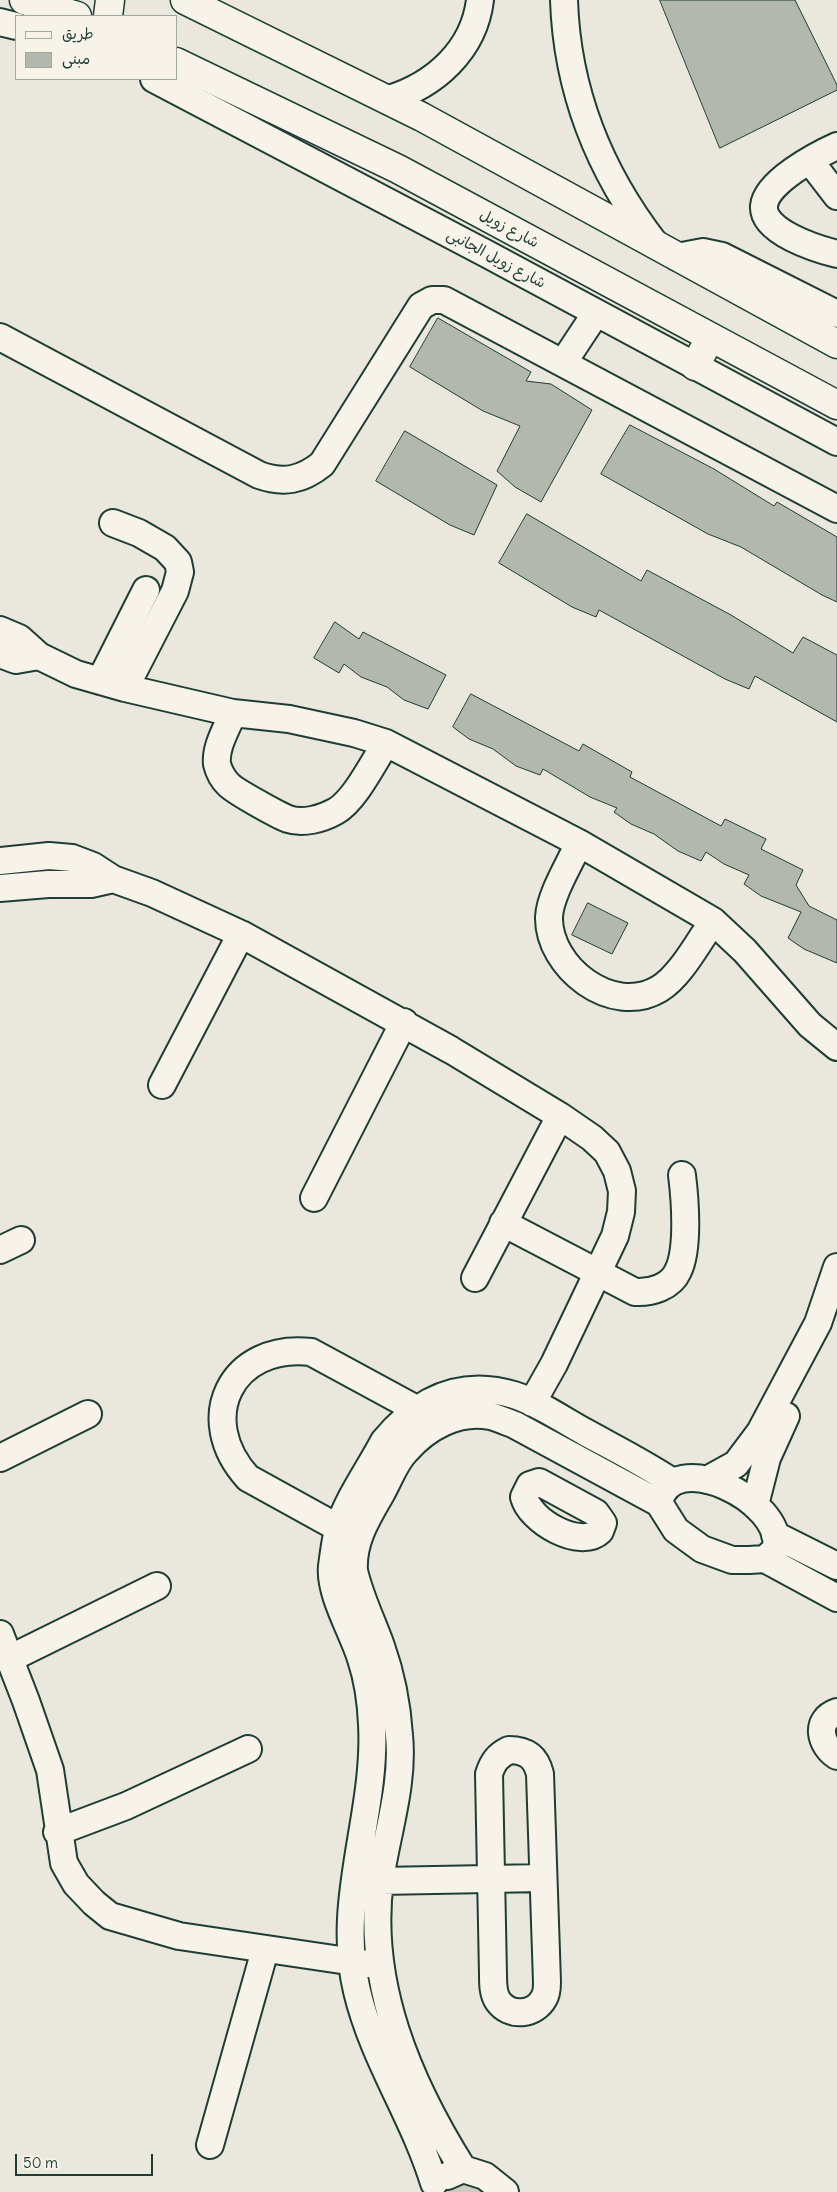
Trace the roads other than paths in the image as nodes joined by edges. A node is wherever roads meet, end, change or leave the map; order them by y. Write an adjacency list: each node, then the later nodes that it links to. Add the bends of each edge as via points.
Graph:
1 (24, 0): 6 (main road)
2 (110, 0): 7 (main road)
3 (185, 0): 12 (main road)
4 (480, 0): 12 (street, via 468,39 450,63 422,86)
5 (564, 0): 16 (street, via 572,74 590,132 618,191)
6 (74, 15)
7 (108, 15)
8 (0, 22): 9 (street)
9 (15, 26)
10 (178, 63): 21 (main road, شارع زويل, via 398,170)
11 (156, 80): 18 (street, شارع زويل الجانبى)
12 (389, 99): 16 (main road)
13 (837, 146): 14 (street)
14 (810, 161): 15 (street); 17 (street, via 779,182 765,200 764,213 772,224 799,242)
15 (837, 196)
16 (667, 251): 19 (street, via 722,256); 22 (main road)
17 (837, 254)
18 (596, 312): 23 (street); 24 (street, شارع زويل الجانبى)
19 (837, 314)
20 (0, 337): 23 (street, via 259,475 286,481 299,478 322,464 420,306 426,302 444,300)
21 (710, 338): 24 (main road); 25 (main road, شارع زويل)
22 (837, 344)
23 (563, 363): 27 (street)
24 (695, 366): 26 (street, شارع زويل الجانبى)
25 (837, 405)
26 (837, 442)
27 (837, 509)
28 (113, 523): 34 (street, via 165,548 178,562 180,572 175,591)
29 (146, 590): 33 (street)
30 (0, 630): 31 (street, via 18,638)
31 (39, 656): 32 (street); 33 (street, via 76,674)
32 (2, 660)
33 (100, 681): 34 (street)
34 (125, 688): 35 (street)
35 (233, 713): 36 (street, via 289,719 354,733); 36 (street, via 218,750 217,763 221,775 229,786 288,819 314,819 338,810)
36 (386, 744): 37 (street)
37 (580, 843): 41 (street); 41 (street, via 549,914 550,933 558,952 570,969 586,982 604,992 624,996 645,996 660,989 672,979)
38 (0, 861): 39 (street, via 49,856 72,858 93,866)
39 (112, 879): 40 (street, via 91,884); 42 (street, via 152,893)
40 (0, 888)
41 (713, 921): 44 (street, via 810,1025)
42 (241, 934): 43 (street); 45 (street)
43 (404, 1022): 46 (street); 48 (street)
44 (837, 1047)
45 (162, 1085)
46 (560, 1116): 49 (street); 51 (street, via 607,1152 617,1171 622,1191 615,1236)
47 (682, 1175): 51 (street, via 685,1228 678,1271 670,1282 658,1289 635,1292)
48 (314, 1198)
49 (503, 1223): 51 (street); 52 (street)
50 (837, 1267): 60 (street, via 818,1323 760,1432 736,1464)
51 (598, 1272): 54 (street)
52 (475, 1278)
53 (837, 1323): 63 (street, via 777,1435 763,1471)
54 (532, 1403): 55 (street, via 484,1388 460,1390); 61 (street)
55 (416, 1409): 57 (street); 64 (street, via 384,1441); 64 (street, via 311,1352 292,1350 258,1360 240,1374 229,1390 223,1408 222,1428 234,1464 248,1478)
56 (88, 1414): 58 (street)
57 (440, 1422): 59 (street, via 466,1416 490,1416 515,1425); 64 (street, via 405,1452 365,1520)
58 (0, 1458)
59 (587, 1464): 61 (street); 62 (street)
60 (707, 1480): 61 (street, via 689,1478); 63 (street, via 725,1485)
61 (665, 1492): 66 (street, via 676,1530 702,1549 732,1560)
62 (569, 1498)
63 (755, 1505): 65 (street)
64 (348, 1534): 78 (street, via 354,1571 387,1665 400,1737 397,1791); 80 (street, via 332,1569 370,1693 372,1726 371,1787 353,1885)
65 (775, 1535): 66 (street, via 776,1549); 67 (street)
66 (765, 1559): 69 (street)
67 (837, 1566)
68 (157, 1586): 71 (street)
69 (837, 1598)
70 (0, 1634): 71 (street)
71 (11, 1658): 75 (street, via 50,1770)
72 (837, 1712): 74 (street, via 824,1722 821,1732 823,1743)
73 (248, 1749): 75 (street, via 126,1806)
74 (837, 1756)
75 (57, 1832): 79 (street, via 64,1863 76,1884 110,1916 179,1936)
76 (491, 1878): 77 (street); 77 (street, via 489,1774 499,1755 514,1750 530,1755 540,1774); 77 (street, via 494,1990 506,2009 519,2013 539,2006 546,1996); 78 (street)
77 (543, 1878)
78 (380, 1881): 81 (street)
79 (265, 1950): 80 (street); 82 (street)
80 (351, 1962): 81 (street); 84 (street, via 365,2020 424,2151)
81 (379, 1965): 83 (street, via 391,2017 405,2056 435,2124)
82 (210, 2145)
83 (463, 2169): 84 (street); 85 (street, via 485,2176)
84 (433, 2188)
85 (505, 2192)

